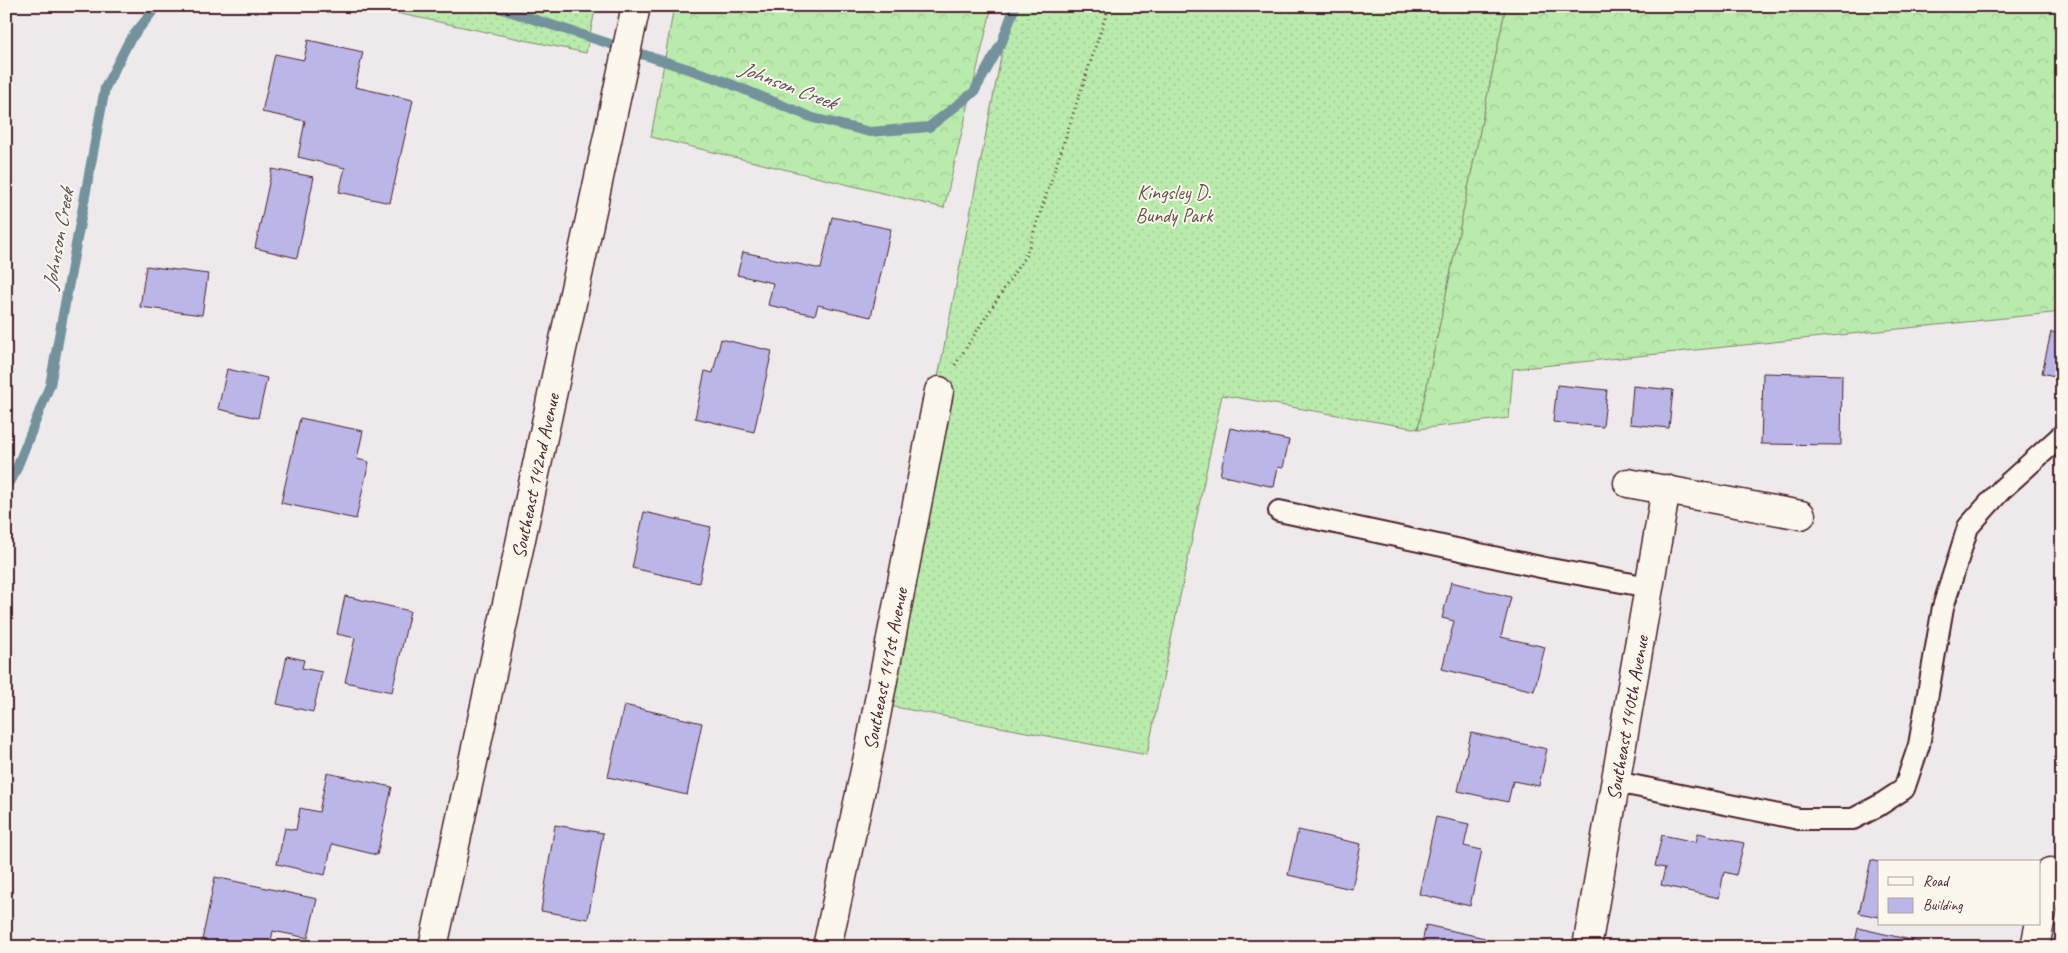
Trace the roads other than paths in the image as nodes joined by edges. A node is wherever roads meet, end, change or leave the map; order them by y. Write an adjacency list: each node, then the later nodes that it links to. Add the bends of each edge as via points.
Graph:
1 (635, 13): 13 (street, Southeast 142nd Avenue)
2 (938, 391): 14 (street, Southeast 141st Avenue)
3 (2062, 435): 9 (lane, via 2002,489 1968,527 1943,607 1919,746 1904,788 1853,819 1799,819)
4 (1628, 482): 5 (street)
5 (1666, 490): 7 (street); 8 (street, Southeast 140th Avenue)
6 (1280, 511): 8 (lane, via 1545,568)
7 (1802, 515)
8 (1650, 587): 9 (street, Southeast 140th Avenue)
9 (1616, 782): 15 (street, Southeast 140th Avenue)
10 (2050, 872): 11 (street)
11 (2040, 922)
12 (2039, 926): 16 (street)
13 (433, 947)
14 (827, 947)
15 (1587, 947)
16 (2035, 947)

